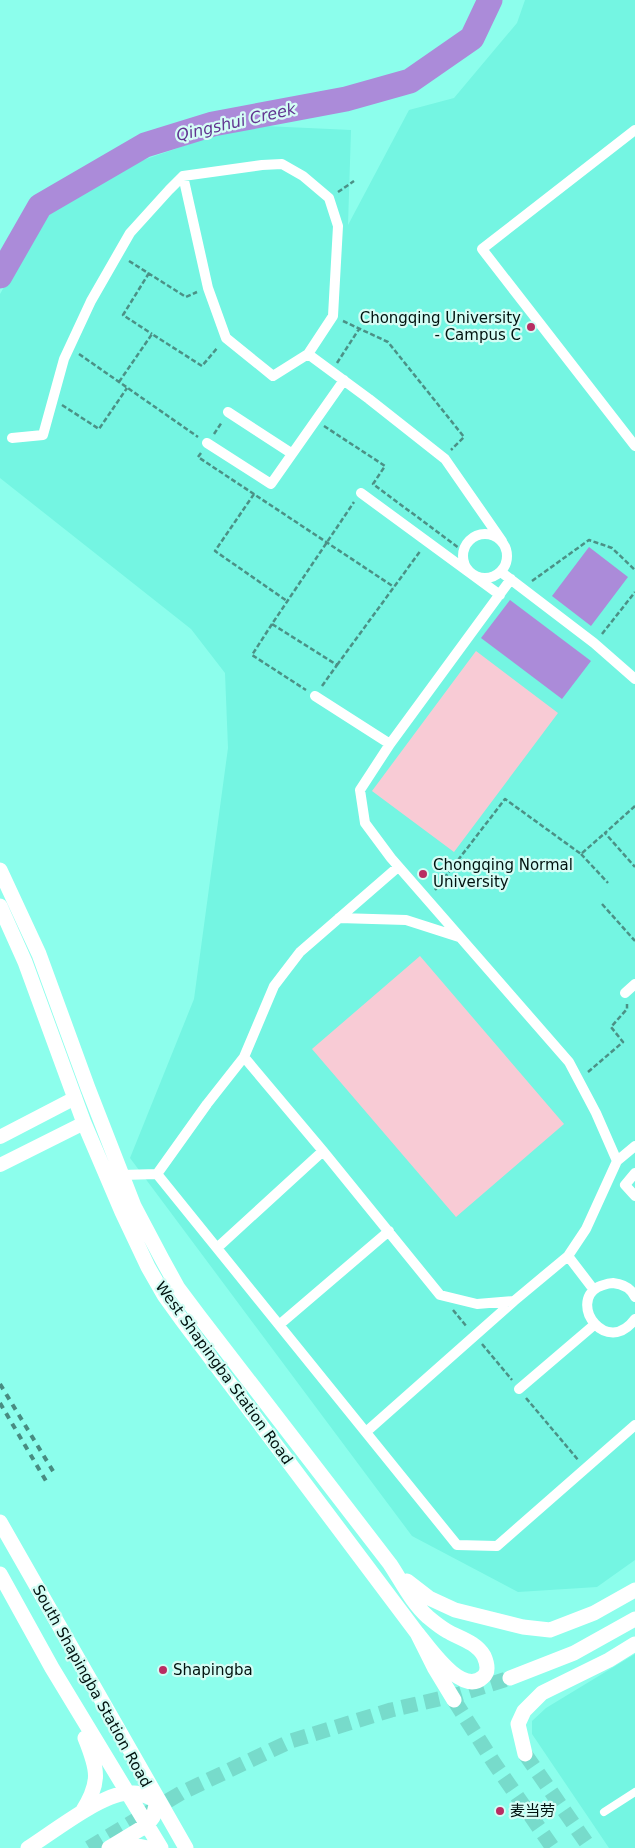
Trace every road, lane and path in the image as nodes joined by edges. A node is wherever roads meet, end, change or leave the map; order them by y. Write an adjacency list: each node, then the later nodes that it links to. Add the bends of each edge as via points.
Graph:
1 (635, 130): 23 (street, via 482,248)
2 (183, 176): 4 (street, via 282,164 303,176); 7 (street); 12 (street, via 130,233)
3 (354, 181): 4 (path)
4 (329, 198): 8 (street, via 338,226)
5 (129, 261): 6 (path)
6 (149, 274): 7 (path, via 186,297); 10 (path, via 123,314)
7 (208, 288): 11 (street)
8 (333, 316): 9 (path); 13 (street)
9 (359, 328): 14 (path); 25 (path, via 388,342 464,437)
10 (152, 334): 11 (path, via 202,366); 16 (path)
11 (226, 338): 13 (street, via 273,376)
12 (69, 348): 16 (path); 18 (street)
13 (308, 354): 14 (street)
14 (332, 372): 15 (street)
15 (344, 380): 20 (street); 25 (street)
16 (119, 382): 17 (path)
17 (127, 388): 18 (path, via 99,428); 22 (path)
18 (53, 400): 21 (street, via 43,434)
19 (228, 412): 24 (street)
20 (316, 420): 24 (street); 30 (path, via 385,466 373,484)
21 (12, 438)
22 (207, 444): 24 (street, via 270,484)
23 (635, 446)
24 (291, 453)
25 (443, 458): 28 (street)
26 (361, 493): 27 (street); 29 (path)
27 (428, 540): 33 (street); 35 (path)
28 (502, 541): 30 (street, via 483,533 470,538); 32 (street, via 507,561)
29 (327, 543): 35 (path); 39 (path); 39 (path, via 254,494 215,551)
30 (463, 551): 33 (street, via 464,564)
31 (635, 570): 36 (path, via 612,548 589,540)
32 (501, 572): 33 (street, via 487,578); 34 (street)
33 (473, 575): 38 (street)
34 (511, 579): 36 (street); 38 (street)
35 (394, 587): 42 (path)
36 (522, 587): 41 (street)
37 (635, 592): 41 (path)
38 (500, 595): 45 (street)
39 (287, 601): 40 (path)
40 (272, 624): 42 (path); 44 (path, via 252,655)
41 (594, 642): 43 (street)
42 (337, 665): 44 (path)
43 (635, 679)
44 (315, 696): 45 (street)
45 (390, 744): 49 (street, via 360,790 365,823)
46 (635, 806): 47 (path)
47 (605, 833): 48 (path); 50 (path)
48 (581, 854): 52 (path); 53 (path, via 505,799)
49 (398, 867): 53 (street); 56 (street)
50 (635, 867)
51 (0, 870): 72 (main road, West Shapingba Station Road, via 38,954)
52 (608, 884)
53 (427, 900): 57 (street)
54 (602, 904): 58 (path)
55 (0, 906): 63 (main road, West Shapingba Station Road, via 26,962)
56 (339, 918): 57 (street, via 406,920); 61 (street, via 300,952 274,986)
57 (460, 937): 62 (street, via 569,1062)
58 (635, 941)
59 (635, 984): 60 (street)
60 (625, 993): 62 (path, via 627,1009 611,1027 623,1042)
61 (244, 1057): 67 (street); 71 (street)
62 (579, 1080): 68 (street)
63 (75, 1098): 64 (main road, West Shapingba Station Road); 65 (street)
64 (84, 1124): 69 (street); 91 (main road, West Shapingba Station Road, via 122,1212 164,1295)
65 (0, 1137)
66 (635, 1146): 68 (street)
67 (323, 1151): 74 (street); 75 (street)
68 (617, 1161): 76 (street, via 586,1229)
69 (0, 1166)
70 (635, 1173): 73 (street, via 626,1185)
71 (157, 1174): 72 (street); 75 (street)
72 (122, 1175): 87 (main road, West Shapingba Station Road, via 134,1206 178,1288)
73 (635, 1196)
74 (389, 1231): 79 (street, via 440,1295 477,1304); 80 (street)
75 (217, 1248): 80 (street)
76 (568, 1256): 77 (street); 79 (street)
77 (594, 1290): 78 (street, via 607,1283 621,1284); 81 (street, via 588,1301 588,1314)
78 (634, 1293)
79 (514, 1301): 85 (street)
80 (279, 1325): 85 (street)
81 (594, 1325): 82 (street, via 605,1332 617,1333); 83 (street)
82 (633, 1327)
83 (519, 1390)
84 (635, 1425): 85 (street, via 497,1546 457,1545)
85 (366, 1432)
86 (0, 1522): 99 (main road, South Shapingba Station Road)
87 (390, 1564): 89 (main road, via 416,1589 455,1610 550,1630 594,1613); 91 (main road, via 427,1616 479,1649 486,1662 484,1677 468,1682 453,1675)
88 (0, 1574): 93 (main road, South Shapingba Station Road)
89 (635, 1590)
90 (635, 1619): 94 (main road, via 574,1653)
91 (416, 1633): 95 (main road, West Shapingba Station Road)
92 (635, 1644): 96 (main road, via 610,1660 542,1693 524,1711 518,1724)
93 (52, 1668): 98 (main road, South Shapingba Station Road); 101 (main road, via 94,1760 94,1794)
94 (510, 1678)
95 (454, 1700)
96 (525, 1754)
97 (635, 1792): 100 (street)
98 (127, 1793): 99 (main road, via 142,1794); 101 (main road, via 110,1796); 102 (main road, South Shapingba Station Road)
99 (158, 1801): 102 (main road, via 154,1817); 107 (main road, South Shapingba Station Road)
100 (604, 1812)
101 (82, 1814): 104 (main road)
102 (147, 1825): 103 (main road); 106 (main road, South Shapingba Station Road)
103 (114, 1845): 105 (main road)
104 (28, 1848)
105 (148, 1848)
106 (162, 1848)
107 (186, 1848)

